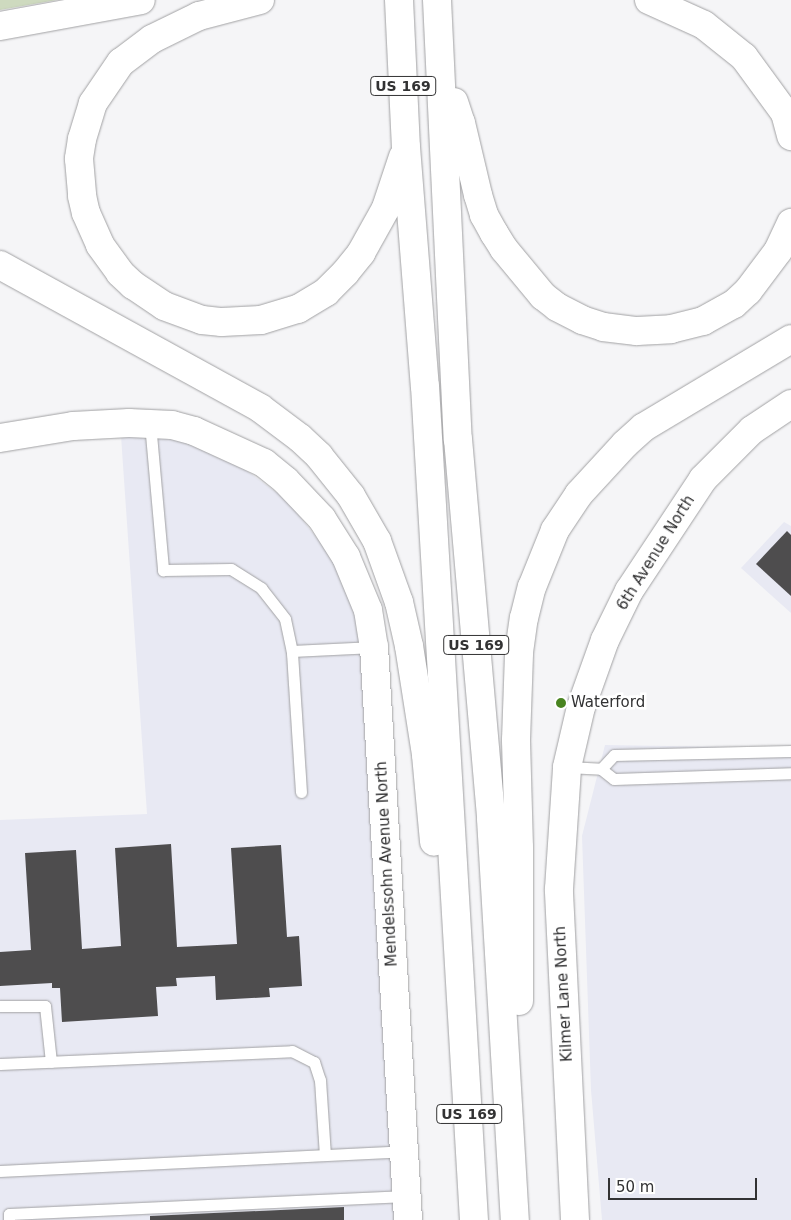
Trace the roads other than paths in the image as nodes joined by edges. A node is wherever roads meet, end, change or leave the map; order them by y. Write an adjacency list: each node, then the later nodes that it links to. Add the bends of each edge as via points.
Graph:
1 (141, 0): 6 (main road)
2 (260, 0): 9 (main road, via 199,16 152,39 121,62 93,103 79,159 82,196 100,245 120,273 164,306 202,320 260,320 298,309 326,292 361,253 386,208)
3 (649, 0): 8 (main road, via 704,25 744,57 785,113)
4 (438, 12): 7 (main road, US 169)
5 (400, 13): 9 (main road, US 169)
6 (0, 26)
7 (442, 70): 10 (main road, via 461,124 480,201 494,233 543,296 582,320 603,327 637,331 671,329 703,322 734,304 748,291 778,251); 33 (main road, US 169, via 458,439 491,819)
8 (791, 136)
9 (406, 146): 24 (main road, US 169, via 418,272)
10 (791, 223)
11 (0, 265): 24 (main road, via 260,408 318,456 365,518 387,563 400,602 409,646 426,755 441,928)
12 (791, 339): 33 (main road, via 644,427 625,444 580,494 555,530 532,587 519,652 516,731 519,903)
13 (791, 404): 19 (main road, 6th Avenue North, via 752,430 703,479 629,591 605,640 587,690)
14 (150, 423): 15 (main road, Mendelssohn Avenue North, via 73,426); 16 (main road, Mendelssohn Avenue North, via 194,431 264,463 286,481 336,539 368,610); 17 (lane, via 163,570 231,569 262,588 285,620)
15 (0, 438)
16 (374, 647): 17 (lane); 27 (main road, Mendelssohn Avenue North)
17 (292, 651): 22 (lane)
18 (791, 751): 20 (lane, via 614,756)
19 (567, 768): 20 (lane); 34 (main road, Kilmer Lane North, via 559,889)
20 (601, 769): 21 (lane, via 614,779)
21 (791, 773)
22 (301, 792)
23 (0, 1006): 25 (lane, via 45,1006)
24 (463, 1008): 32 (main road, US 169)
25 (51, 1062): 26 (lane); 28 (lane, via 292,1051 314,1062 320,1080)
26 (0, 1064)
27 (404, 1151): 28 (lane); 30 (main road, Mendelssohn Avenue North)
28 (325, 1155): 29 (lane)
29 (0, 1171)
30 (408, 1208): 31 (lane, via 9,1214)
31 (9, 1220)
32 (474, 1220)
33 (516, 1220)
34 (575, 1220)

